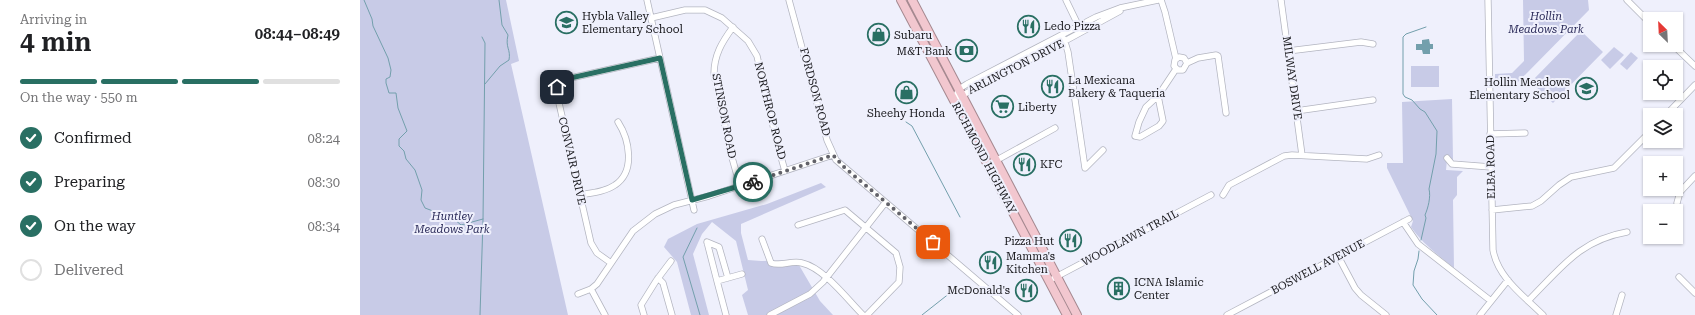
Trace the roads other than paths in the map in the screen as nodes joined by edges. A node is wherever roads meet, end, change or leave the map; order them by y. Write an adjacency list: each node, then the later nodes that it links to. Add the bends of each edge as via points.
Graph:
1 (647, 0): 12 (street)
2 (789, 0): 40 (street, FORDSON ROAD)
3 (901, 0): 29 (highway, RICHMOND HIGHWAY)
4 (912, 0): 27 (highway, RICHMOND HIGHWAY)
5 (1066, 0): 13 (street)
6 (1160, 0): 10 (street, ARLINGTON DRIVE); 22 (street)
7 (1281, 0): 19 (street, MILWAY DRIVE)
8 (1488, 0): 37 (street, ELBA ROAD)
9 (1627, 0): 11 (street)
10 (1128, 7): 13 (street, ARLINGTON DRIVE, via 1110,11); 15 (street, ARLINGTON DRIVE)
11 (1643, 16)
12 (651, 18): 14 (street, NORTHROP ROAD, via 685,10 700,10 717,15); 21 (street)
13 (1078, 26): 15 (street); 16 (street, ARLINGTON DRIVE)
14 (733, 27): 47 (street, NORTHROP ROAD, via 748,40 757,56); 49 (street, STINSON ROAD, via 719,49 714,74)
15 (1082, 32): 17 (street, ARLINGTON DRIVE)
16 (1062, 35): 17 (street); 27 (street, ARLINGTON DRIVE)
17 (1065, 42): 27 (street, ARLINGTON DRIVE); 39 (street, via 1086,168)
18 (1373, 44): 19 (street, via 1361,42)
19 (1288, 52): 32 (street, MILWAY DRIVE)
20 (1680, 52): 24 (street)
21 (660, 58): 50 (street, CONVAIR DRIVE, via 566,79 557,87 556,94); 53 (street)
22 (1176, 59): 23 (street, via 1182,57); 25 (street)
23 (1187, 63): 25 (street, via 1183,70); 33 (street, via 1198,58 1218,56)
24 (1695, 66)
25 (1176, 69): 28 (street)
26 (1695, 85): 31 (street)
27 (960, 92): 29 (street, ARLINGTON DRIVE); 44 (highway, RICHMOND HIGHWAY)
28 (1158, 96): 28 (street, via 1146,107 1134,136 1140,137 1160,126 1163,121)
29 (954, 100): 45 (highway, RICHMOND HIGHWAY)
30 (1373, 100): 32 (street)
31 (1673, 108)
32 (1296, 111): 41 (street, MILWAY DRIVE)
33 (1226, 113)
34 (618, 122): 50 (street, via 628,150 626,172 611,188)
35 (1055, 128): 44 (street)
36 (1525, 133): 37 (street)
37 (1490, 134): 46 (street, ELBA ROAD)
38 (1643, 139): 57 (street, via 1614,168 1571,177 1532,206)
39 (1103, 150)
40 (833, 155): 47 (street); 54 (street, FORDSON ROAD)
41 (1302, 155): 42 (street, via 1367,159); 52 (street, via 1284,156 1275,160 1229,185)
42 (1379, 155)
43 (1447, 158): 46 (street, via 1452,164)
44 (996, 160): 45 (street); 68 (highway, RICHMOND HIGHWAY)
45 (988, 165): 73 (highway, RICHMOND HIGHWAY)
46 (1491, 168): 57 (street, ELBA ROAD)
47 (785, 171): 49 (street)
48 (1695, 176): 55 (street, via 1680,192)
49 (740, 186): 53 (street)
50 (579, 195): 66 (street, CONVAIR DRIVE, via 592,246)
51 (1211, 195): 68 (street, WOODLAWN TRAIL)
52 (1223, 195)
53 (692, 200): 56 (street); 66 (street, via 674,205 644,221 627,239)
54 (885, 203): 61 (street); 90 (street, FORDSON ROAD)
55 (1677, 203)
56 (694, 210)
57 (1492, 210): 74 (street, ELBA ROAD, via 1494,256 1498,267)
58 (1409, 219): 59 (street, BOSWELL AVENUE)
59 (1403, 222): 64 (street, BOSWELL AVENUE); 81 (street, via 1418,244)
60 (798, 225): 61 (street, via 845,210)
61 (865, 227): 69 (street); 89 (street, via 896,253 900,268 899,282)
62 (1627, 232): 80 (street, via 1599,240 1579,251)
63 (762, 239): 69 (street, via 771,263 776,265 801,262)
64 (1338, 256): 82 (street, BOSWELL AVENUE); 93 (street, via 1355,288)
65 (671, 261): 70 (street)
66 (611, 263): 76 (street)
67 (742, 274): 71 (street)
68 (1057, 276): 73 (street, WOODLAWN TRAIL); 92 (highway, RICHMOND HIGHWAY)
69 (826, 277): 87 (street, via 810,294); 88 (street)
70 (658, 278): 84 (street, via 641,305); 85 (street, via 663,283)
71 (728, 278): 75 (street); 75 (street, via 719,247 707,242)
72 (1679, 278): 77 (street)
73 (1049, 280): 91 (highway, RICHMOND HIGHWAY)
74 (1508, 280): 80 (street, ELBA ROAD); 81 (street)
75 (717, 281): 86 (street)
76 (591, 289): 78 (street); 83 (street)
77 (1695, 293)
78 (578, 294)
79 (1622, 295): 96 (street)
80 (1529, 300): 95 (street, ELBA ROAD)
81 (1491, 301): 94 (street)
82 (1230, 314)
83 (605, 315)
84 (644, 315)
85 (672, 315)
86 (726, 315)
87 (770, 315)
88 (863, 315)
89 (867, 315)
90 (1018, 315)
91 (1067, 315)
92 (1077, 315)
93 (1386, 315)
94 (1480, 315)
95 (1544, 315)
96 (1616, 315)

